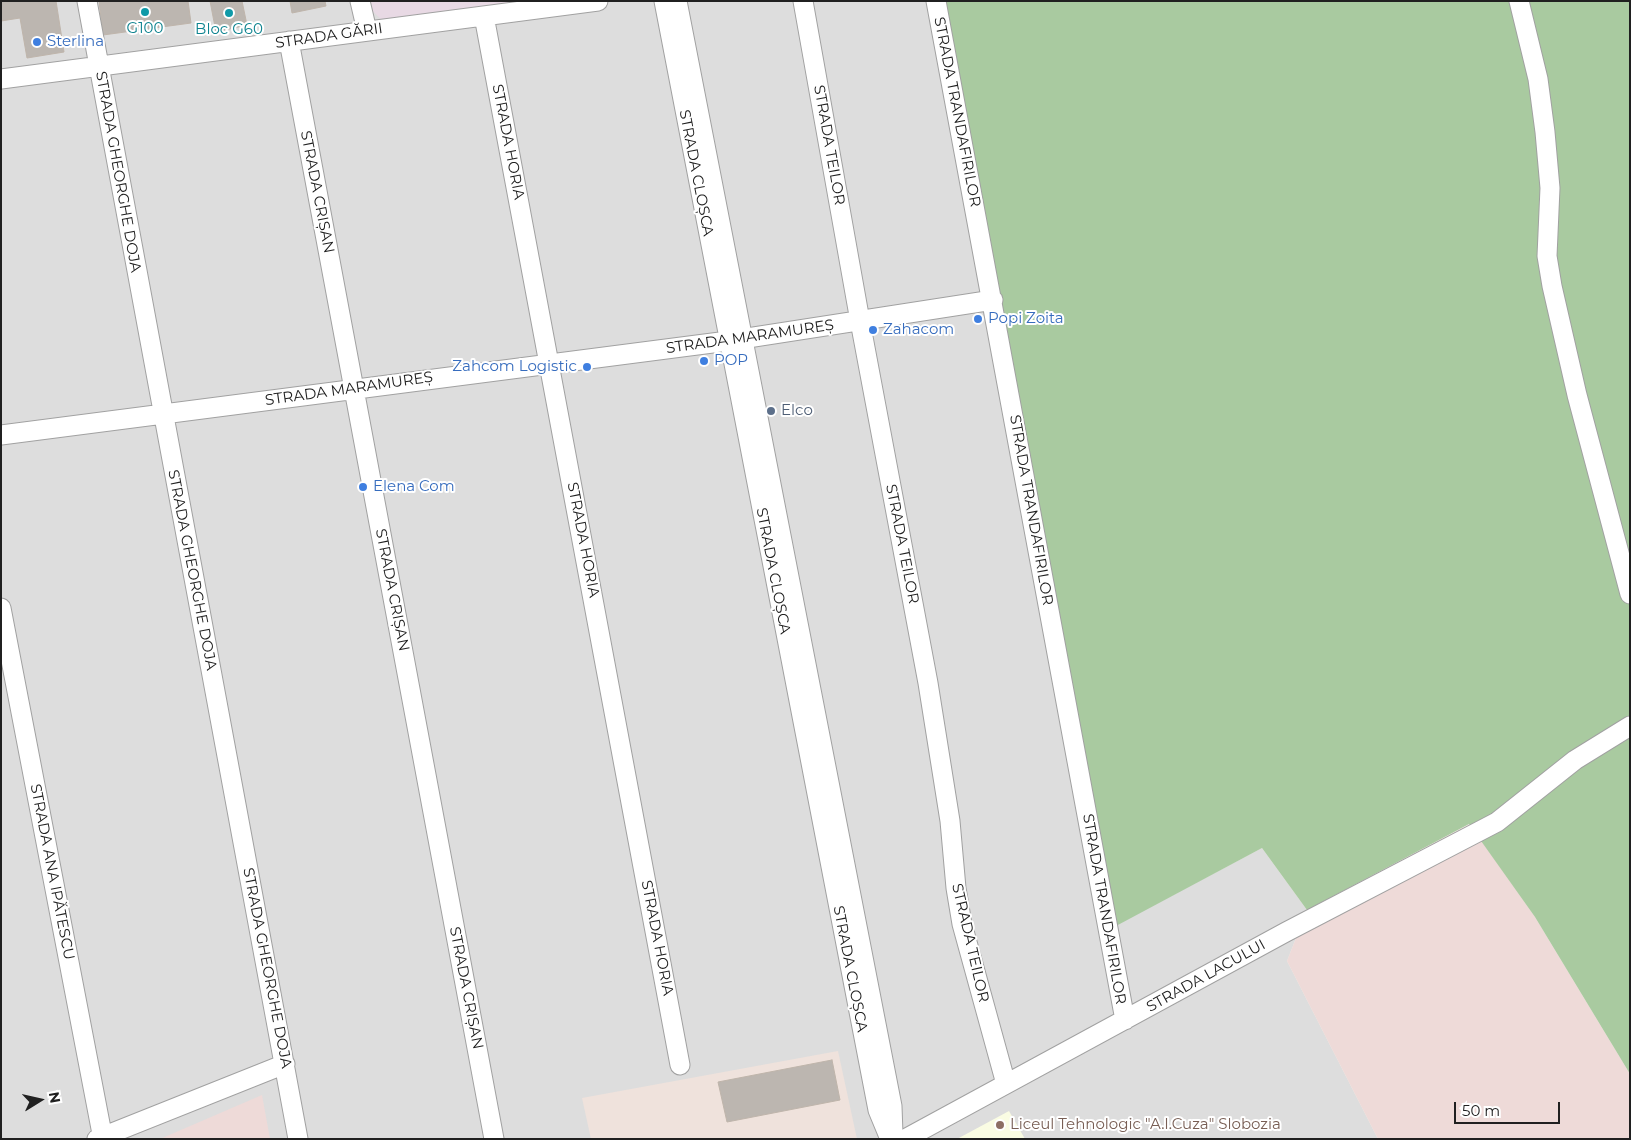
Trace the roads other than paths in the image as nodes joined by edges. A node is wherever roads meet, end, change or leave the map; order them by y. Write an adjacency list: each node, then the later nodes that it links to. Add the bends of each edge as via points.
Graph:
1 (87, 1): 12 (street, STRADA GHEORGHE DOJA)
2 (360, 1): 10 (street)
3 (598, 1): 9 (street, STRADA GĂRII)
4 (664, 1): 16 (street, STRADA CLOȘCA)
5 (677, 1): 16 (street, STRADA CLOȘCA)
6 (803, 1): 15 (street, STRADA TEILOR)
7 (936, 1): 14 (street, STRADA TRANDAFIRILOR)
8 (1519, 1): 21 (street, via 1538,79 1545,132 1550,188 1547,256 1552,286 1577,395)
9 (484, 16): 10 (street, STRADA GĂRII); 17 (street, STRADA HORIA)
10 (367, 31): 11 (street, STRADA GĂRII)
11 (289, 41): 12 (street, STRADA GĂRII); 18 (street, STRADA CRIȘAN)
12 (99, 67): 13 (street, STRADA GĂRII); 19 (street, STRADA GHEORGHE DOJA)
13 (1, 79)
14 (993, 300): 15 (street, STRADA MARAMUREȘ); 24 (street, STRADA TRANDAFIRILOR)
15 (860, 321): 16 (street, STRADA MARAMUREȘ); 27 (street, STRADA TEILOR, via 928,683 950,821 962,924)
16 (736, 340): 17 (street, STRADA MARAMUREȘ); 31 (street, STRADA CLOȘCA, via 878,1110)
17 (549, 363): 18 (street, STRADA MARAMUREȘ); 26 (street, STRADA HORIA)
18 (354, 389): 19 (street, STRADA MARAMUREȘ); 30 (street, STRADA CRIȘAN)
19 (163, 414): 20 (street, STRADA MARAMUREȘ); 25 (street, STRADA GHEORGHE DOJA)
20 (1, 435)
21 (1630, 594)
22 (1, 608): 28 (street, STRADA ANA IPĂTESCU)
23 (1630, 726): 24 (street, STRADA LACULUI, via 1575,760 1497,822)
24 (1125, 1020): 27 (street, STRADA LACULUI)
25 (284, 1064): 28 (street); 29 (street, STRADA GHEORGHE DOJA)
26 (680, 1065)
27 (1006, 1084): 32 (street, STRADA LACULUI)
28 (101, 1138)
29 (298, 1139)
30 (494, 1139)
31 (892, 1139)
32 (905, 1139)

